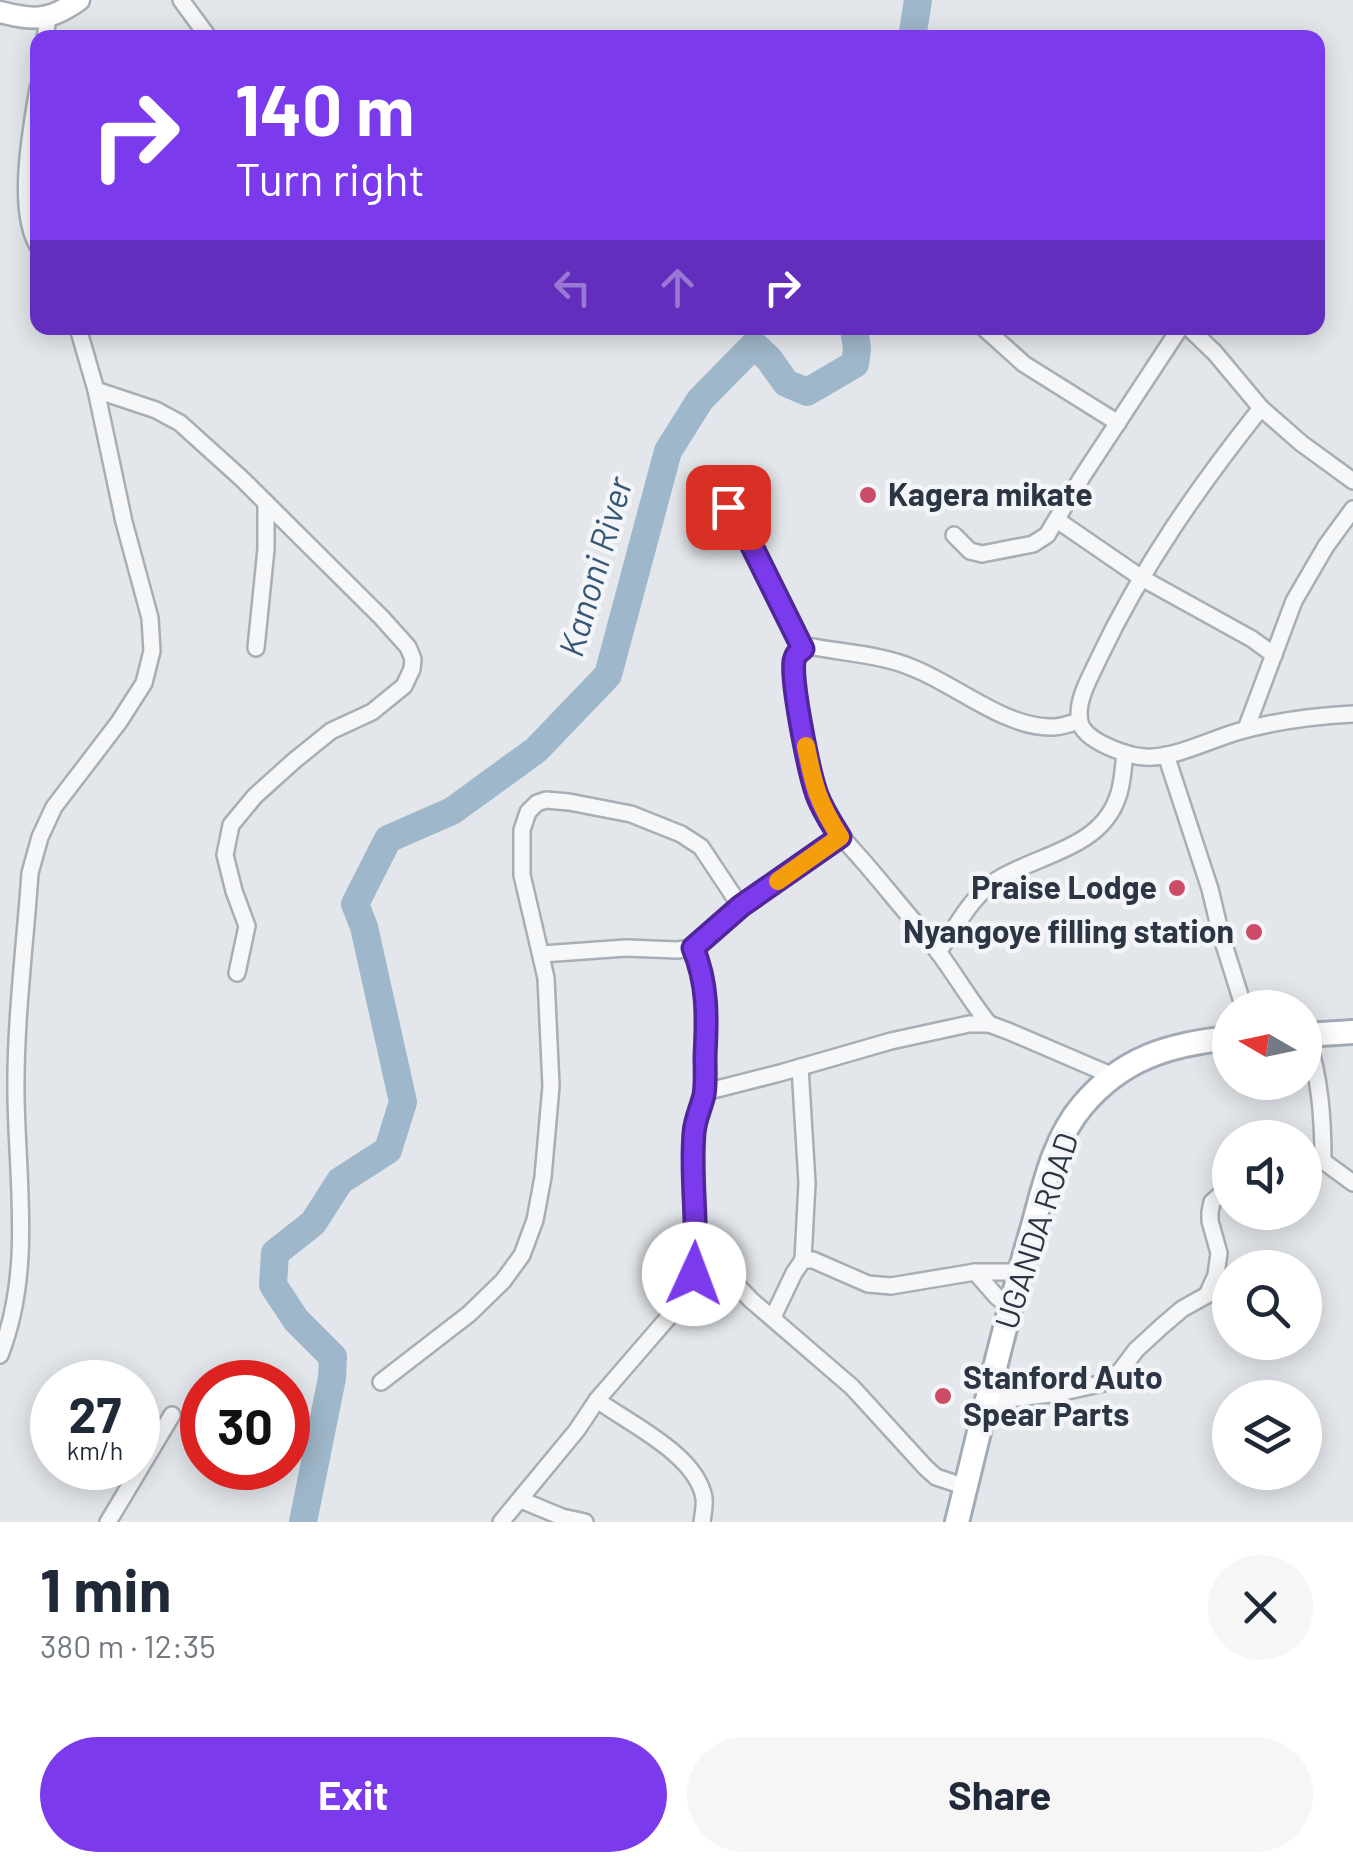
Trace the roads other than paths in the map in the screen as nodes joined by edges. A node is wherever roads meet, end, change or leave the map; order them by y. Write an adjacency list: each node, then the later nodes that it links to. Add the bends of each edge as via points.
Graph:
1 (79, 0): 4 (main road)
2 (180, 0): 5 (street)
3 (0, 12): 4 (main road)
4 (46, 28)
5 (203, 30)
6 (30, 155): 7 (street)
7 (30, 228)
8 (80, 335): 12 (street)
9 (992, 335): 14 (street, via 1024,364)
10 (1175, 335): 14 (street)
11 (1196, 335): 13 (street)
12 (96, 390): 17 (street, via 180,423); 56 (street, via 150,618 152,652 144,683 54,807 30,872 16,1092 21,1245 10,1329)
13 (1260, 408): 15 (street); 21 (street)
14 (1118, 423): 19 (street)
15 (1353, 481)
16 (705, 482): 23 (street, via 743,528)
17 (266, 503): 22 (street); 35 (street, via 408,647 413,660 404,686 372,712 331,731 231,825 225,855 248,926)
18 (1353, 509): 24 (street, via 1294,600)
19 (1057, 520): 20 (street, via 1033,544 994,554 970,551); 21 (street)
20 (954, 535)
21 (1140, 578): 24 (street); 26 (street, via 1088,680)
22 (256, 648)
23 (803, 649): 26 (street, via 911,667 1030,725); 30 (street, via 794,660 794,680 810,766 822,809)
24 (1274, 654): 27 (street)
25 (1353, 714): 27 (street)
26 (1079, 721): 28 (street, via 1084,731)
27 (1246, 729): 29 (street)
28 (1125, 753): 29 (street); 33 (street, via 1117,801 1106,817 1078,842 984,890)
29 (1166, 754): 36 (street)
30 (840, 837): 31 (street); 33 (street)
31 (741, 906): 32 (street); 34 (street, via 701,847 681,834 631,814 537,802 528,812 521,847)
32 (693, 948): 34 (street); 43 (street, via 706,1007)
33 (938, 952): 37 (street)
34 (542, 954): 57 (street, via 548,1132 535,1220 522,1255 469,1314)
35 (238, 973)
36 (1239, 990)
37 (989, 1024): 41 (street, via 935,1030); 42 (street)
38 (1353, 1032): 39 (main road)
39 (1322, 1034)
40 (1212, 1039): 42 (main road, UGANDA ROAD, via 1151,1054)
41 (800, 1067): 43 (street); 51 (street)
42 (1113, 1076): 53 (main road, UGANDA ROAD, via 1082,1106 1063,1138)
43 (704, 1095): 50 (street, via 694,1132)
44 (1321, 1100): 45 (street)
45 (1324, 1161): 46 (street)
46 (1353, 1183)
47 (1212, 1202): 48 (street)
48 (1212, 1228)
49 (1213, 1230): 59 (street, via 1219,1253 1207,1295 1161,1327 1108,1382)
50 (697, 1244): 55 (street); 58 (street, via 686,1296)
51 (804, 1260): 52 (street, via 892,1286); 55 (street)
52 (975, 1272): 53 (street); 54 (street)
53 (1020, 1272): 54 (main road, UGANDA ROAD)
54 (1011, 1308): 59 (main road, UGANDA ROAD)
55 (773, 1317): 61 (street, via 852,1387 936,1477)
56 (0, 1354)
57 (381, 1382)
58 (597, 1400): 62 (street); 66 (street, via 689,1467 705,1501)
59 (986, 1402): 61 (main road, UGANDA ROAD)
60 (172, 1415): 63 (street)
61 (966, 1486): 67 (main road, UGANDA ROAD)
62 (521, 1500): 64 (street); 65 (street)
63 (108, 1522)
64 (501, 1522)
65 (585, 1522)
66 (702, 1522)
67 (957, 1522)

